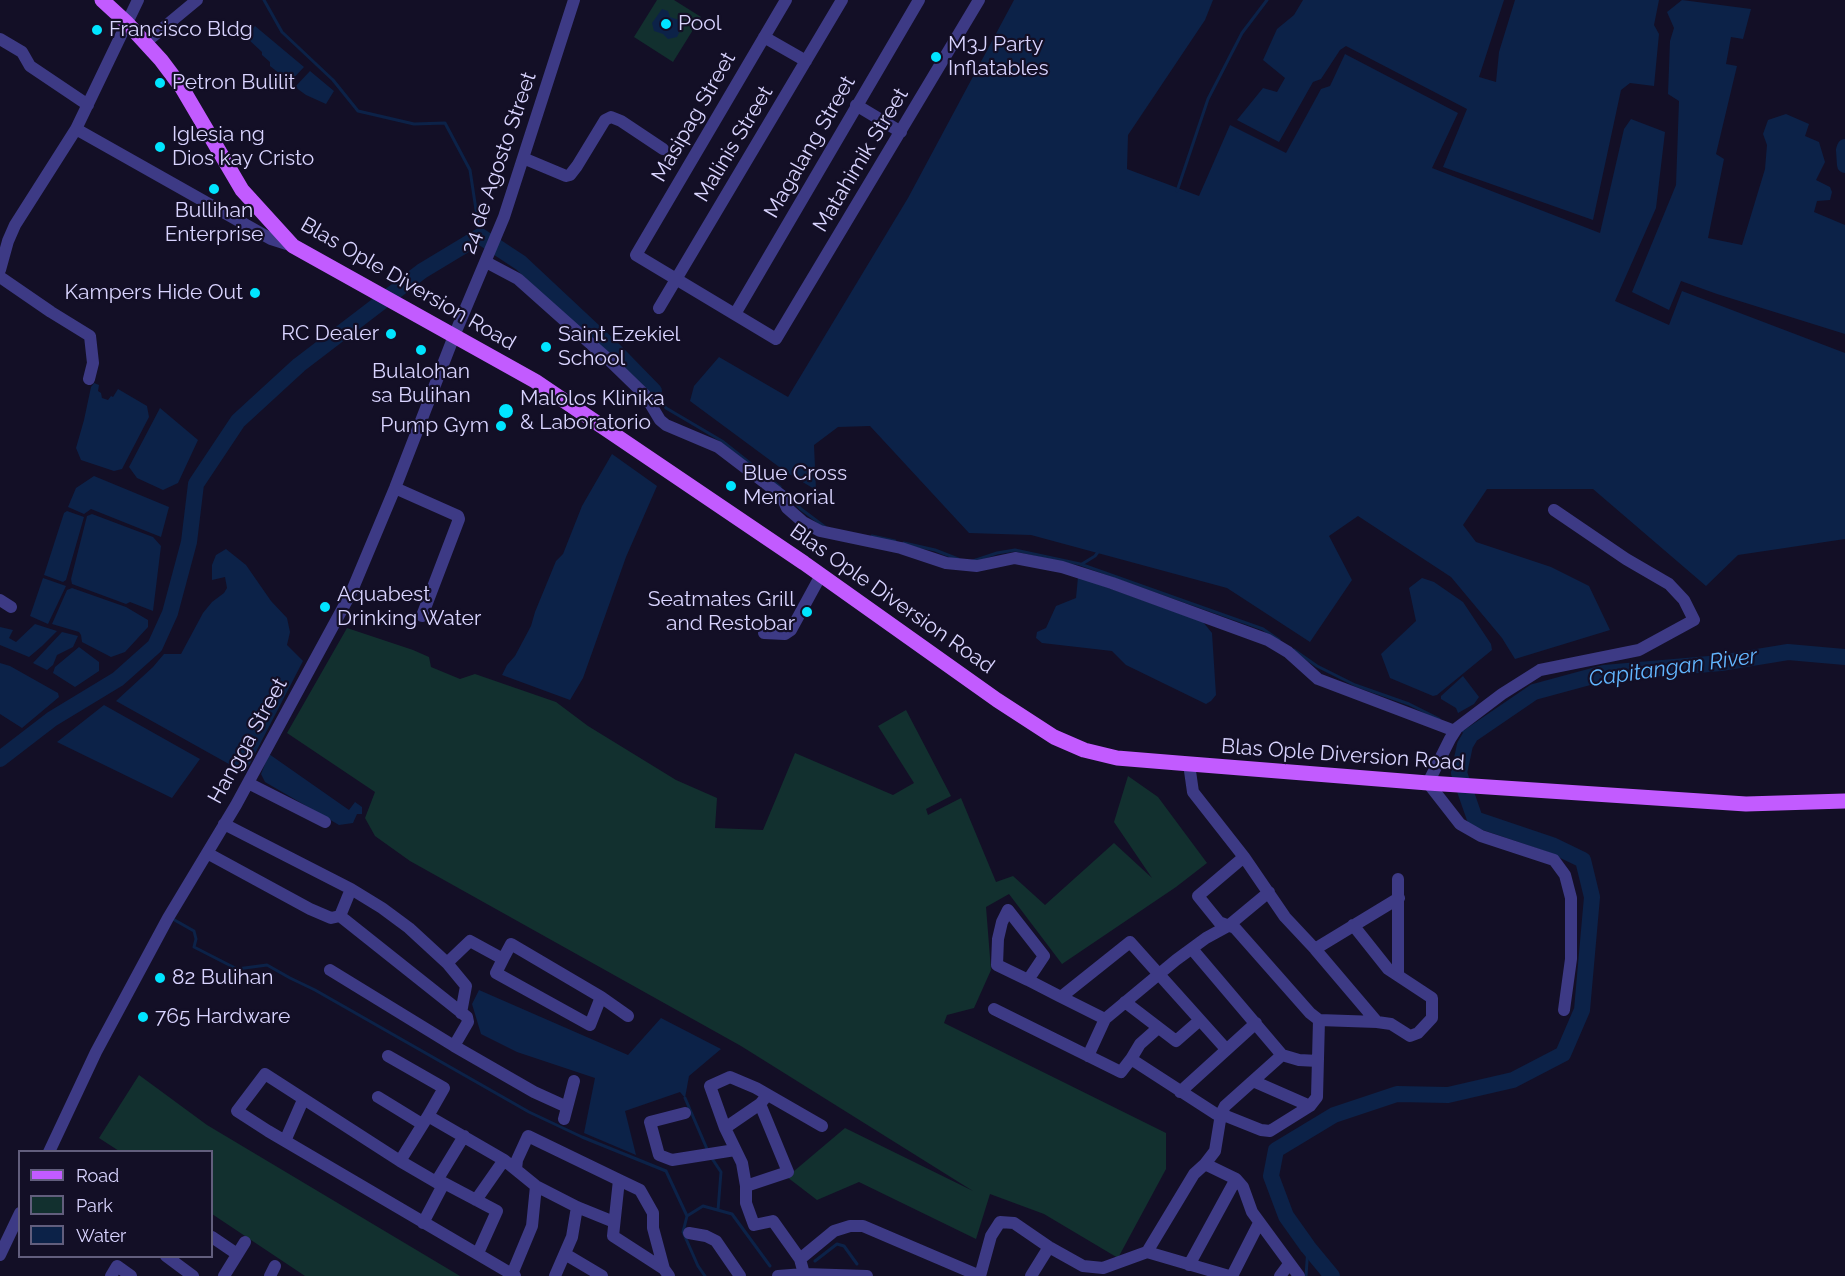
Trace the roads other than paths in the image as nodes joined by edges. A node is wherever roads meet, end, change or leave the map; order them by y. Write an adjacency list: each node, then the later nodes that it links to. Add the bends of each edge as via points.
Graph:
1 (102, 0): 9 (main road, Blas Ople Diversion Road)
2 (138, 0): 9 (street)
3 (197, 0): 12 (street)
4 (574, 0): 19 (street, 24 de Agosto Street)
5 (786, 0): 10 (street, Masipag Street)
6 (842, 0): 13 (street, Malinis Street)
7 (919, 0): 15 (street, Magalang Street)
8 (979, 0): 17 (street, Matahimik Street)
9 (127, 23): 12 (main road, Blas Ople Diversion Road); 14 (street)
10 (764, 37): 13 (street); 24 (street, Masipag Street, via 636,255)
11 (0, 39): 14 (street, via 22,52 30,66)
12 (145, 42): 20 (main road, Blas Ople Diversion Road, via 182,88 242,190)
13 (806, 61): 24 (street, Malinis Street)
14 (88, 105): 16 (street)
15 (856, 105): 17 (street); 26 (street, Magalang Street)
16 (76, 129): 20 (street, via 271,239); 22 (street, via 15,225)
17 (901, 132): 26 (street, Matahimik Street, via 776,339)
18 (663, 148): 19 (street, via 611,117 605,120 570,175)
19 (523, 158): 21 (street, 24 de Agosto Street)
20 (293, 246): 27 (main road, Blas Ople Diversion Road)
21 (487, 258): 27 (street, 24 de Agosto Street); 34 (street, via 518,279 593,345 645,395 666,425 718,447 781,495 787,508 803,522 820,531 901,548 946,563 976,566 1015,558 1062,567 1268,640 1318,679)
22 (0, 270)
23 (0, 277): 28 (street, via 90,336 93,363)
24 (676, 279): 25 (street, Malinis Street); 26 (street)
25 (659, 308)
26 (735, 314)
27 (454, 336): 29 (street, Hangga Street); 31 (main road, Blas Ople Diversion Road, via 535,381)
28 (89, 379)
29 (395, 488): 32 (street, via 459,519); 36 (street, Hangga Street, via 346,602)
30 (1554, 510): 34 (street, via 1669,584 1684,600 1694,620 1639,650 1540,670)
31 (821, 575): 33 (street, via 791,630 784,634); 35 (main road, Blas Ople Diversion Road, via 1054,737 1117,758)
32 (422, 616)
33 (764, 633)
34 (1460, 726): 37 (street)
35 (1189, 764): 37 (main road, Blas Ople Diversion Road); 42 (street, via 1193,792)
36 (248, 783): 39 (street); 40 (street, Hangga Street)
37 (1431, 783): 38 (main road, Blas Ople Diversion Road, via 1746,804); 62 (street, via 1460,824 1482,836 1554,860 1565,875 1571,898 1571,959)
38 (1845, 801)
39 (325, 822)
40 (224, 824): 41 (street, Hangga Street); 44 (street)
41 (207, 853): 47 (street, via 309,909 331,918); 92 (street, Hangga Street, via 96,1052)
42 (1244, 857): 45 (street); 49 (street, via 1198,896 1219,922)
43 (1398, 879): 46 (street)
44 (351, 889): 47 (street); 53 (street, via 409,927)
45 (1269, 892): 49 (street); 51 (street, via 1285,917)
46 (1399, 898): 48 (street); 56 (street)
47 (340, 916): 63 (street)
48 (1353, 925): 51 (street); 56 (street, via 1388,969)
49 (1228, 926): 50 (street); 67 (street, via 1235,928)
50 (1192, 949): 55 (street); 69 (street)
51 (1315, 949): 68 (street)
52 (503, 959): 53 (street, via 470,941); 58 (street, via 511,944); 58 (street, via 496,973 590,1024)
53 (447, 963): 63 (street, via 466,986)
54 (330, 970): 71 (street)
55 (1159, 975): 59 (street, via 1130,942); 60 (street); 66 (street)
56 (1398, 975): 68 (street, via 1432,998 1431,1018 1410,1036 1391,1024)
57 (1028, 980): 57 (street, via 997,965 998,939 1008,910 1044,956); 59 (street)
58 (601, 997): 64 (street)
59 (1061, 997): 65 (street)
60 (1125, 1002): 65 (street); 70 (street)
61 (994, 1009): 75 (street)
62 (1564, 1010)
63 (461, 1013): 71 (street, via 468,1022)
64 (628, 1016)
65 (1106, 1019): 75 (street)
66 (1200, 1020): 70 (street, via 1176,1041); 72 (street)
67 (1319, 1020): 68 (street); 77 (street)
68 (1377, 1022)
69 (1256, 1023): 72 (street); 73 (street)
70 (1158, 1028): 76 (street, via 1140,1044)
71 (454, 1046): 78 (street, via 566,1113)
72 (1226, 1049): 80 (street)
73 (1282, 1055): 77 (street); 79 (street)
74 (388, 1056): 87 (street, via 444,1088)
75 (1088, 1056): 76 (street, via 1121,1072)
76 (1131, 1059): 80 (street)
77 (1318, 1061): 84 (street, via 1317,1097)
78 (574, 1081)
79 (1253, 1081): 84 (street); 86 (street)
80 (1180, 1092): 86 (street)
81 (378, 1097): 87 (street)
82 (303, 1100): 91 (street); 91 (street, via 265,1074 237,1111); 95 (street)
83 (764, 1100): 88 (street); 89 (street); 89 (street, via 730,1077 710,1086); 102 (street, via 788,1172)
84 (1310, 1107): 86 (street, via 1270,1131)
85 (685, 1113): 93 (street, via 650,1122 659,1155 672,1160)
86 (1221, 1114): 96 (street, via 1216,1146)
87 (425, 1120): 90 (street); 95 (street)
88 (822, 1126)
89 (725, 1128): 93 (street)
90 (464, 1136): 94 (street); 100 (street)
91 (285, 1141): 107 (street)
92 (50, 1150)
93 (735, 1150): 102 (street)
94 (504, 1160): 97 (street); 103 (street)
95 (399, 1161): 100 (street)
96 (1205, 1164): 98 (street); 113 (street, via 1194,1174)
97 (516, 1169): 99 (street, via 528,1137); 101 (street)
98 (1236, 1179): 108 (street); 121 (street)
99 (619, 1180): 106 (street); 124 (street, via 640,1190 653,1213 653,1228)
100 (440, 1183): 103 (street); 107 (street)
101 (536, 1186): 104 (street); 126 (street, via 532,1227)
102 (746, 1186): 119 (street, via 746,1203 754,1225 773,1221)
103 (476, 1200): 114 (street, via 497,1211)
104 (577, 1207): 106 (street); 116 (street)
105 (18, 1217): 117 (street)
106 (614, 1222): 124 (street, via 613,1236)
107 (423, 1223): 114 (street)
108 (1260, 1223): 120 (street); 138 (street)
109 (689, 1233): 133 (street, via 716,1241)
110 (213, 1238): 115 (street)
111 (245, 1242): 115 (street)
112 (1049, 1247): 123 (street); 136 (street, via 1014,1223 1000,1222 991,1236); 137 (street)
113 (1147, 1252): 121 (street); 123 (street, via 1103,1268)
114 (478, 1253): 126 (street)
115 (237, 1254): 130 (street)
116 (565, 1254): 131 (street); 132 (street)
117 (0, 1255)
118 (167, 1258): 129 (street)
119 (800, 1260): 125 (street); 136 (street, via 834,1231 863,1227)
120 (1289, 1264): 139 (street); 140 (street)
121 (1189, 1265): 138 (street)
122 (117, 1266): 128 (street)
123 (1080, 1271)
124 (666, 1272)
125 (804, 1274): 127 (street); 134 (street)
126 (514, 1275)
127 (831, 1275): 135 (street)
128 (131, 1276)
129 (193, 1276)
130 (224, 1276)
131 (555, 1276)
132 (602, 1276)
133 (740, 1276)
134 (778, 1276)
135 (867, 1276)
136 (980, 1276)
137 (1031, 1276)
138 (1231, 1276)
139 (1280, 1276)
140 (1299, 1276)

